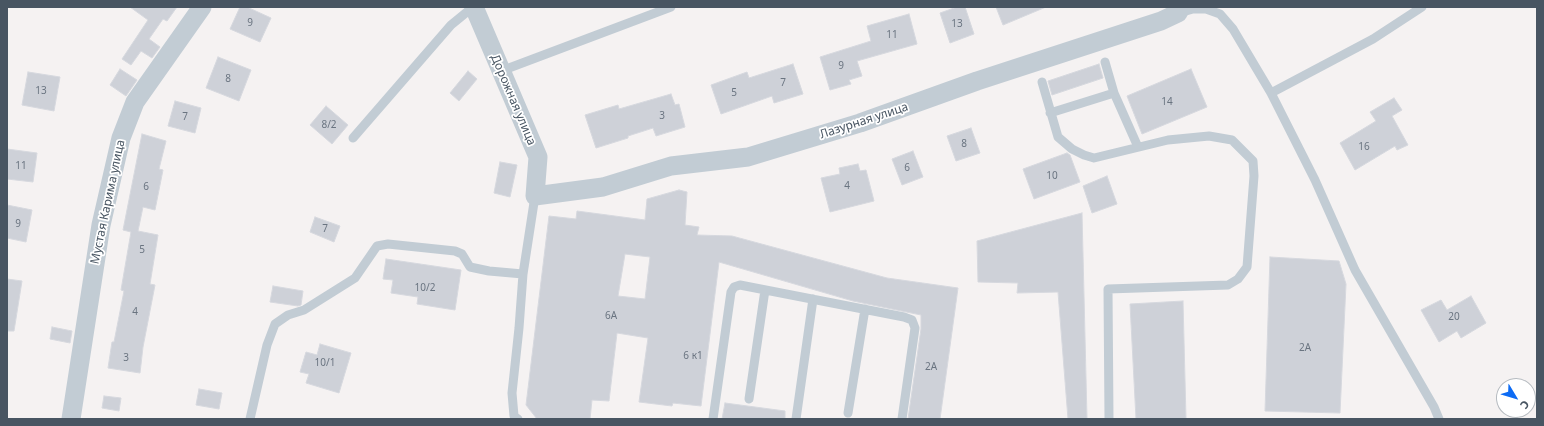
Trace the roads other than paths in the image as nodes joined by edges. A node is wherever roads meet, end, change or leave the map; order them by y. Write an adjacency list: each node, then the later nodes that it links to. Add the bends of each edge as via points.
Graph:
1 (202, 7): 21 (street, Мустая Карима улица, via 135,102 121,138 101,225)
2 (473, 7): 7 (street, Дорожная улица); 12 (lane, via 451,25)
3 (672, 7): 7 (lane)
4 (1422, 7): 10 (lane, via 1373,39)
5 (1179, 10): 10 (lane, via 1206,9 1220,14 1233,29); 14 (street, Лазурная улица, via 1161,21 977,81 860,123 748,157 670,166 603,187)
6 (1105, 62): 9 (lane)
7 (501, 71): 14 (street, Дорожная улица, via 538,157)
8 (1042, 82): 11 (lane)
9 (1114, 93): 11 (lane); 13 (lane)
10 (1271, 93): 28 (lane, via 1315,180 1355,270)
11 (1050, 113): 13 (lane, via 1058,137 1084,155 1094,158)
12 (353, 138)
13 (1138, 147): 27 (lane, via 1168,140 1208,136 1232,140 1246,153 1253,161 1254,176 1247,267 1238,279 1228,285 1108,289)
14 (535, 196): 15 (lane)
15 (523, 274): 22 (lane, via 470,267 462,254 455,251 388,244 377,246 355,278 304,310 288,314 275,324 267,345); 23 (lane, via 512,393 514,416)
16 (765, 290): 17 (lane); 19 (lane); 24 (lane, via 740,285 734,287 731,292)
17 (813, 299): 18 (lane); 25 (lane)
18 (865, 309): 20 (lane); 26 (lane, via 904,317 912,320 916,328)
19 (749, 399)
20 (848, 414)
21 (71, 419)
22 (250, 419)
23 (518, 419)
24 (713, 419)
25 (796, 419)
26 (902, 419)
27 (1109, 419)
28 (1439, 419)

